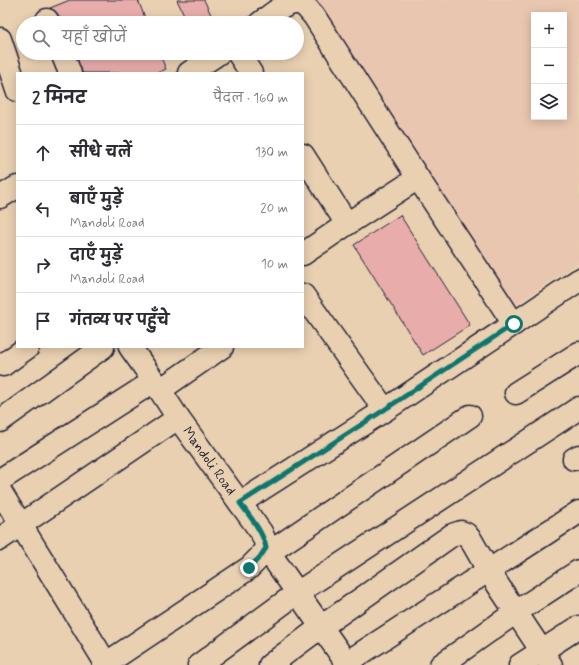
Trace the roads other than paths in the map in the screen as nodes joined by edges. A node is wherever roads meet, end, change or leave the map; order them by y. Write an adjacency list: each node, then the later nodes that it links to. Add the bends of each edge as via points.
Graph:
1 (269, 16): 11 (street, via 290,4 300,2 307,8)
2 (0, 38): 9 (street)
3 (65, 60): 6 (street)
4 (208, 60): 7 (street)
5 (243, 60): 8 (street)
6 (70, 72)
7 (190, 72)
8 (250, 72)
9 (16, 87)
10 (304, 157): 14 (street)
11 (418, 178): 14 (street); 18 (street)
12 (16, 188): 13 (street)
13 (0, 197)
14 (347, 224): 15 (street)
15 (304, 253)
16 (579, 280): 18 (street)
17 (304, 296): 28 (street)
18 (514, 324): 28 (street)
19 (27, 348): 24 (street)
20 (102, 348): 31 (street)
21 (131, 348): 25 (street, Mandoli Road)
22 (220, 348): 25 (street)
23 (579, 353): 26 (street)
24 (3, 365)
25 (157, 386): 30 (street, Mandoli Road); 32 (street)
26 (516, 393)
27 (579, 408): 41 (street)
28 (384, 410): 34 (street)
29 (470, 416): 38 (street)
30 (178, 418): 34 (street, Mandoli Road); 36 (street)
31 (0, 421)
32 (0, 480)
33 (0, 490): 36 (street)
34 (240, 503): 38 (street, Mandoli Road, via 261,532)
35 (579, 512): 39 (street)
36 (21, 524): 37 (street); 47 (street)
37 (0, 539)
38 (268, 550): 41 (street, Mandoli Road); 47 (street, via 249,568)
39 (488, 570): 42 (street); 43 (street, via 471,540 460,532 452,535); 46 (street)
40 (579, 571): 42 (street)
41 (297, 593): 43 (street, Mandoli Road); 48 (street)
42 (516, 612): 45 (street); 50 (street)
43 (321, 627): 46 (street, Mandoli Road); 49 (street)
44 (579, 627): 45 (street)
45 (546, 658): 51 (street)
46 (347, 664)
47 (106, 665)
48 (199, 665)
49 (270, 665)
50 (441, 665)
51 (520, 665)

